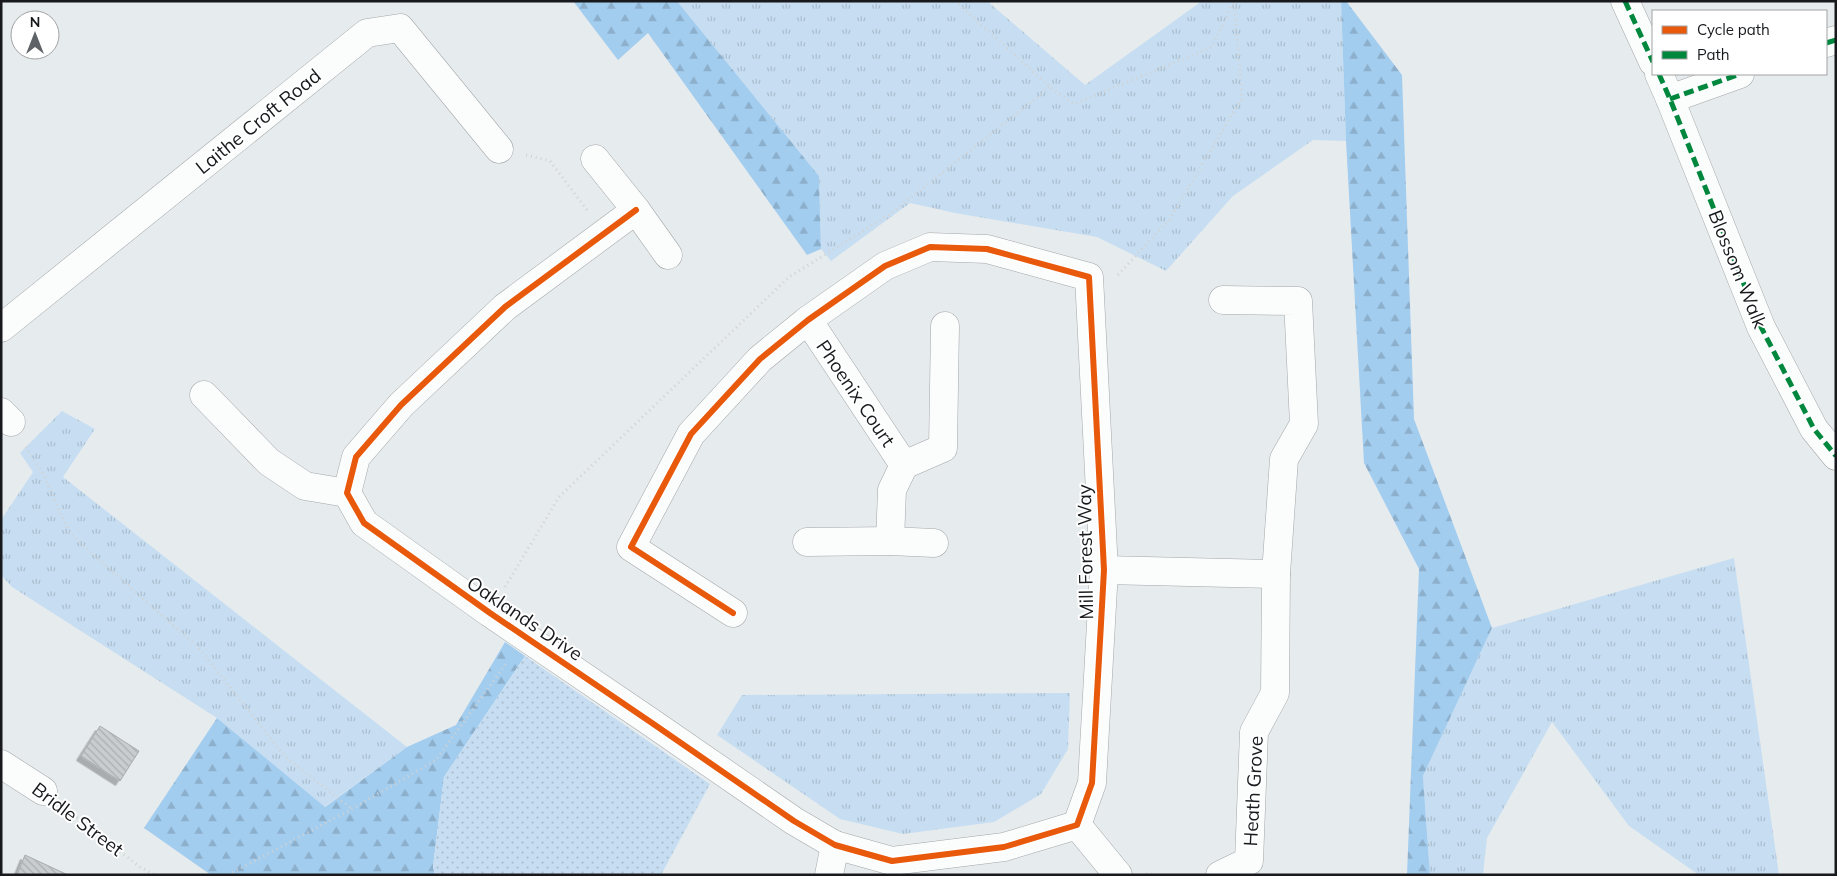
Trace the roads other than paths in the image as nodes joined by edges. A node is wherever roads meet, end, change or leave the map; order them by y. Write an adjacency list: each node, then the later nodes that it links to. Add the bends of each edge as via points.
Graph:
1 (1625, 1): 2 (street)
2 (1652, 60)
3 (1659, 75): 5 (street, Blossom Walk)
4 (1737, 75): 5 (street)
5 (1670, 99): 16 (street, Blossom Walk, via 1761,327 1814,428)
6 (499, 149): 14 (street, Laithe Croft Road, via 400,28 367,33)
7 (595, 159): 8 (street)
8 (636, 210): 9 (street); 18 (street, via 506,307 401,404 356,457)
9 (668, 255)
10 (1089, 277): 12 (street, Phoenix Court, via 987,249 930,247 885,266); 22 (street, Mill Forest Way)
11 (1223, 300): 23 (street, Heath Grove, via 1298,301 1304,424 1284,459)
12 (808, 320): 17 (street, Phoenix Court); 24 (street, Phoenix Court, via 760,359 691,434 631,547)
13 (945, 326): 17 (street, Phoenix Court, via 943,448)
14 (1, 328)
15 (204, 395): 18 (street, via 269,462 305,486)
16 (1836, 456)
17 (904, 465): 19 (street, Phoenix Court, via 892,490)
18 (348, 494): 28 (street, Oaklands Drive, via 364,523 794,821)
19 (890, 540): 20 (street); 21 (street)
20 (807, 542)
21 (934, 543)
22 (1104, 570): 23 (street); 27 (street, Mill Forest Way, via 1092,783)
23 (1276, 574): 31 (street, Heath Grove, via 1275,693 1254,732 1249,861)
24 (733, 613)
25 (1, 764): 26 (street, Bridle Street)
26 (43, 790)
27 (1077, 825): 28 (street, Oaklands Drive, via 1004,847 892,861); 30 (street)
28 (835, 845): 29 (street)
29 (829, 875)
30 (1118, 875)
31 (1220, 875)

